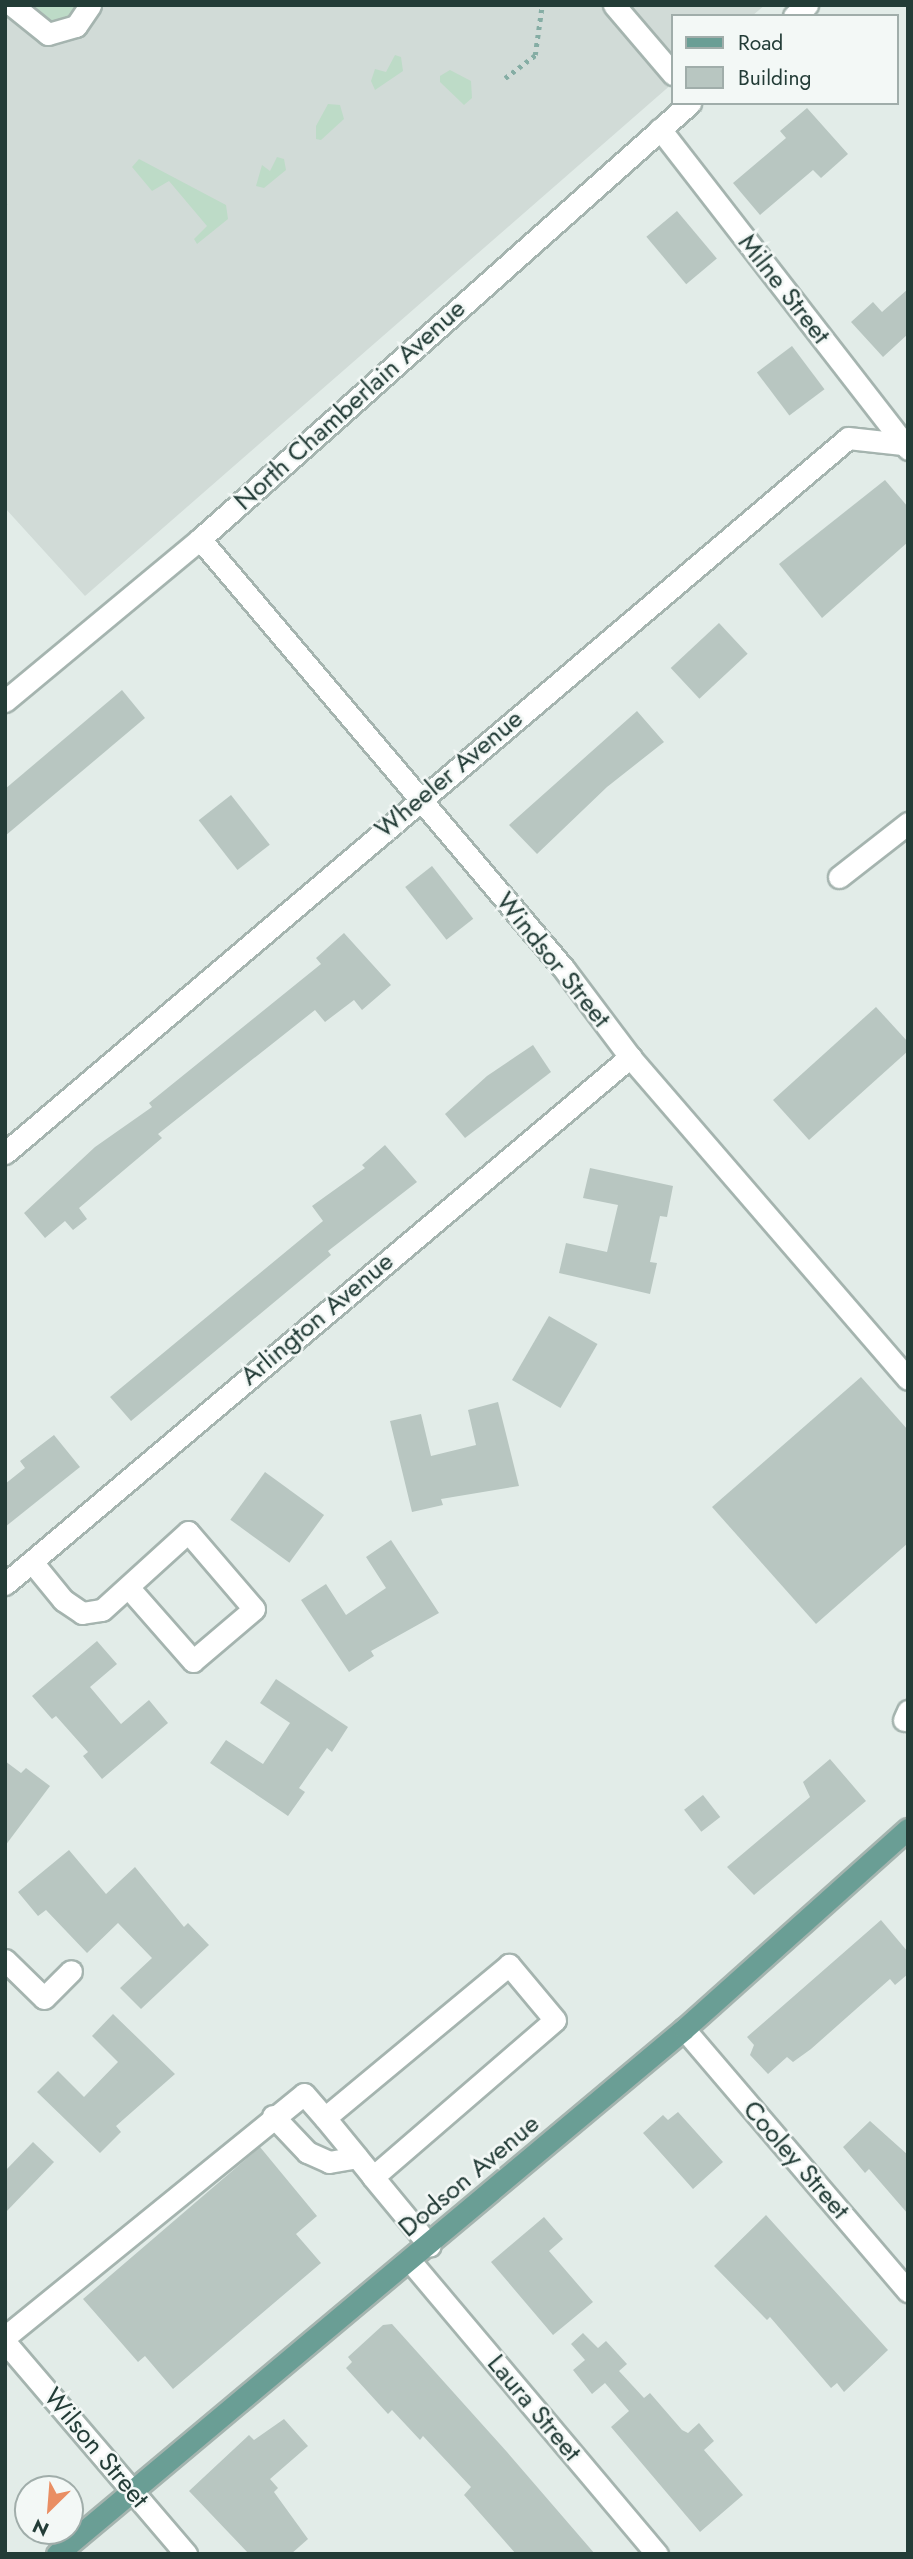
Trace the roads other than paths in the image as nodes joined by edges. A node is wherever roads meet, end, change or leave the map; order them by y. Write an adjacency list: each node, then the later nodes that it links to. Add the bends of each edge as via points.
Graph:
1 (12, 5): 2 (street, via 48,34 76,26)
2 (90, 5)
3 (614, 5): 4 (street)
4 (671, 72)
5 (688, 105): 6 (street, North Chamberlain Avenue)
6 (660, 128): 7 (street, Milne Street); 8 (street, North Chamberlain Avenue)
7 (906, 444): 10 (street, Wheeler Avenue, via 848,438)
8 (200, 539): 9 (street, North Chamberlain Avenue); 10 (street, Windsor Street)
9 (5, 701)
10 (417, 800): 13 (street, Windsor Street, via 564,969); 14 (street, Wheeler Avenue)
11 (908, 823): 12 (street)
12 (839, 877)
13 (630, 1057): 15 (street, Windsor Street); 16 (street, Arlington Avenue)
14 (5, 1153)
15 (908, 1378)
16 (32, 1562): 17 (street, Arlington Avenue); 18 (street, via 63,1600 82,1613 103,1610)
17 (5, 1584)
18 (128, 1587): 18 (street, via 188,1532 254,1609 193,1661)
19 (908, 1829): 22 (main road, Dodson Avenue)
20 (5, 1960): 21 (street, via 44,1998)
21 (71, 1971)
22 (684, 2029): 27 (main road, Dodson Avenue); 29 (street, Cooley Street)
23 (273, 2116): 24 (street, via 304,2094); 25 (street, via 307,2152 329,2162); 30 (street)
24 (325, 2118): 25 (street); 26 (street, via 509,1965 555,2020)
25 (357, 2157): 26 (street)
26 (373, 2177): 27 (street)
27 (430, 2246): 28 (main road, Dodson Avenue)
28 (411, 2262): 31 (main road, Dodson Avenue); 34 (street, Laura Street)
29 (908, 2291)
30 (5, 2340): 31 (street, Wilson Street)
31 (131, 2490): 32 (main road, Dodson Avenue); 33 (street, Wilson Street)
32 (57, 2554)
33 (186, 2554)
34 (657, 2554)

